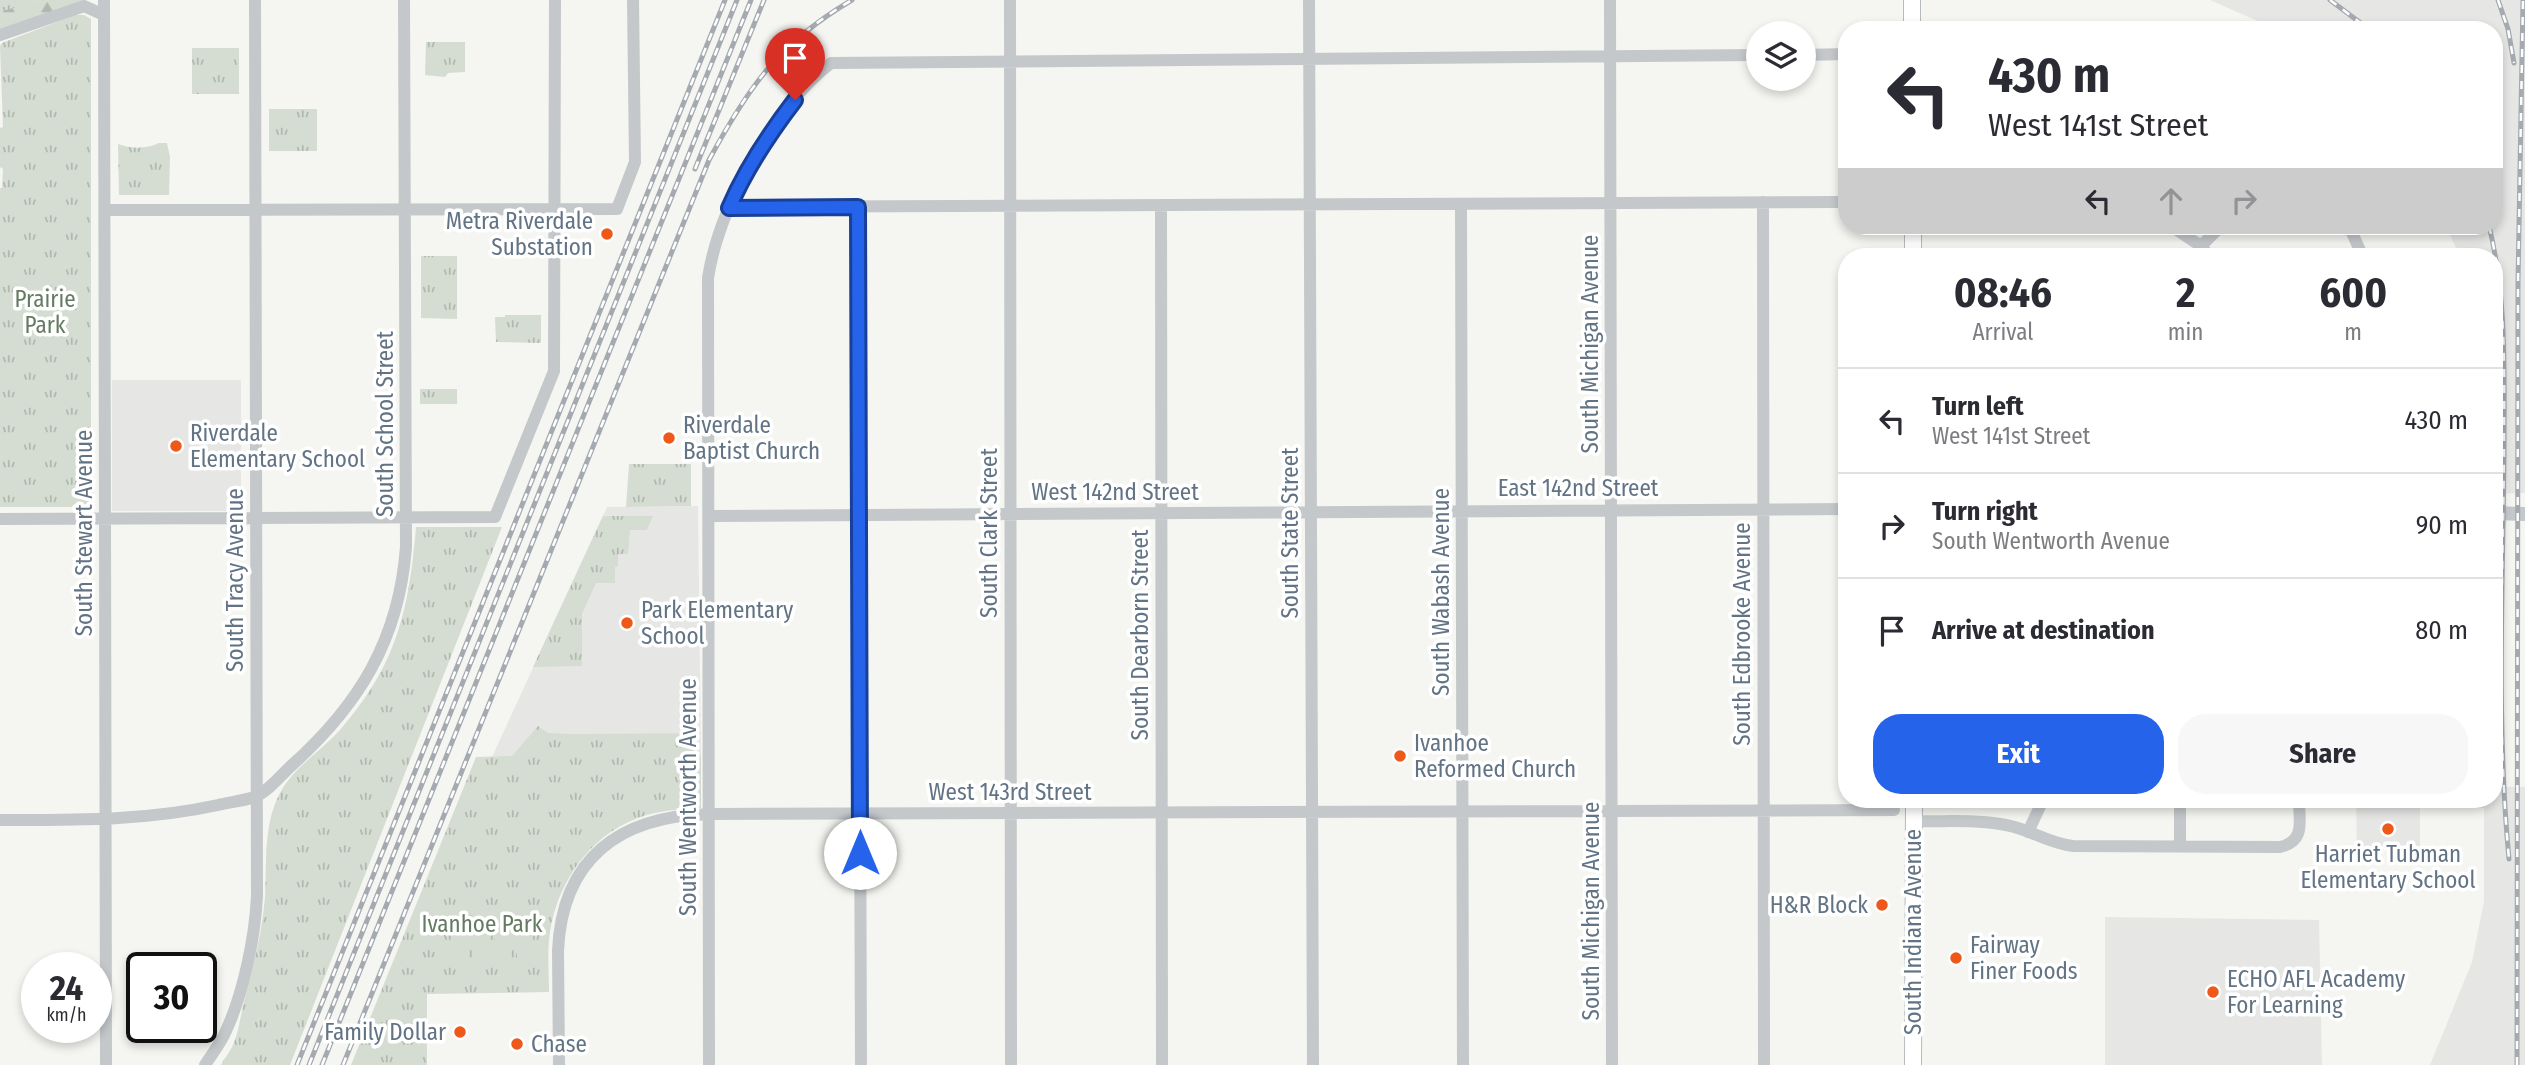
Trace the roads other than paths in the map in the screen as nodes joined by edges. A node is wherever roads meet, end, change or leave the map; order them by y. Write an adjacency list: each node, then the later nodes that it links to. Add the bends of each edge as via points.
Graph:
1 (104, 0): 10 (street, South Stewart Avenue)
2 (255, 0): 29 (street, South Tracy Avenue)
3 (404, 0): 30 (street, South School Street)
4 (555, 0): 28 (street)
5 (1010, 0): 18 (street, South Clark Street)
6 (1309, 0): 17 (street, South State Street)
7 (1610, 0): 16 (street, South Michigan Avenue)
8 (1912, 0): 11 (main road)
9 (634, 1): 28 (street, via 635,162 617,209)
10 (104, 15): 12 (street, via 84,6); 31 (street, South Stewart Avenue)
11 (1912, 21)
12 (0, 36)
13 (1838, 54): 15 (street)
14 (1746, 55): 16 (street)
15 (1816, 55)
16 (1610, 57): 17 (street); 21 (street, South Michigan Avenue)
17 (1309, 59): 18 (street); 24 (street, South State Street)
18 (1010, 62): 25 (street, South Clark Street); 27 (street, South Wentworth Avenue, via 831,63 802,90 772,130)
19 (1763, 202): 20 (street); 21 (street); 37 (street, South Edbrooke Avenue)
20 (1838, 202)
21 (1610, 203): 22 (street); 36 (street, South Michigan Avenue)
22 (1461, 204): 24 (street); 38 (street, South Wabash Avenue)
23 (1161, 205): 24 (street); 25 (street); 41 (street, South Dearborn Street)
24 (1310, 205): 39 (street, South State Street)
25 (1010, 206): 26 (street); 40 (street, South Clark Street)
26 (858, 207): 27 (street); 43 (street)
27 (729, 208): 45 (street, South Wentworth Avenue, via 708,278)
28 (555, 209): 30 (street); 46 (street, via 554,371 495,517)
29 (255, 210): 30 (street); 31 (street); 48 (street, South Tracy Avenue)
30 (405, 210): 46 (street, South School Street)
31 (105, 211): 47 (street, South Stewart Avenue)
32 (2184, 235): 34 (street)
33 (2212, 235): 34 (street)
34 (2201, 246)
35 (1838, 509): 37 (street, East 142nd Street)
36 (1611, 510): 37 (street, East 142nd Street); 38 (street, East 142nd Street); 58 (street, South Michigan Avenue)
37 (1763, 510): 55 (street, South Edbrooke Avenue)
38 (1462, 511): 39 (street, East 142nd Street); 57 (street, South Wabash Avenue)
39 (1311, 512): 41 (street, West 142nd Street); 60 (street, South State Street)
40 (1010, 513): 41 (street, West 142nd Street); 43 (street, West 142nd Street); 61 (street, South Clark Street)
41 (1161, 513): 59 (street, South Dearborn Street)
42 (2503, 513): 44 (street)
43 (859, 514): 45 (street, West 142nd Street); 63 (street)
44 (2525, 514)
45 (709, 516): 62 (street, South Wentworth Avenue)
46 (406, 517): 48 (street); 50 (street, South School Street, via 400,597 375,664 335,724)
47 (105, 518): 48 (street); 49 (street); 65 (street, South Stewart Avenue)
48 (256, 518): 50 (street, South Tracy Avenue)
49 (0, 519)
50 (257, 796): 65 (street, via 190,811); 70 (street, South Tracy Avenue, via 256,921 225,1033)
51 (1914, 808): 66 (main road, South Indiana Avenue)
52 (2039, 808): 67 (street)
53 (2180, 808): 68 (street)
54 (2299, 808): 68 (street, via 2295,842 2280,848)
55 (1763, 810): 56 (street, West 143rd Street); 58 (street, West 143rd Street); 79 (street, South Edbrooke Avenue)
56 (1894, 810)
57 (1462, 811): 58 (street, West 143rd Street); 60 (street, West 143rd Street); 77 (street, South Wabash Avenue)
58 (1612, 811): 78 (street, South Michigan Avenue)
59 (1162, 812): 60 (street, West 143rd Street); 61 (street, West 143rd Street); 75 (street, South Dearborn Street)
60 (1312, 812): 76 (street, South State Street)
61 (1010, 813): 63 (street, West 143rd Street); 74 (street, South Clark Street)
62 (709, 814): 63 (street, West 143rd Street); 71 (street, West 143rd Street, via 656,820 637,827 598,851 583,867 558,934); 72 (street, South Wentworth Avenue)
63 (860, 814): 73 (street)
64 (0, 820): 65 (street)
65 (107, 820): 69 (street, South Stewart Avenue)
66 (1914, 821): 67 (street, via 1992,822); 80 (main road, South Indiana Avenue)
67 (2028, 832): 68 (street, via 2073,846)
68 (2180, 846)
69 (106, 1065)
70 (205, 1065)
71 (559, 1065)
72 (709, 1065)
73 (861, 1065)
74 (1011, 1065)
75 (1162, 1065)
76 (1313, 1065)
77 (1463, 1065)
78 (1612, 1065)
79 (1763, 1065)
80 (1913, 1065)

